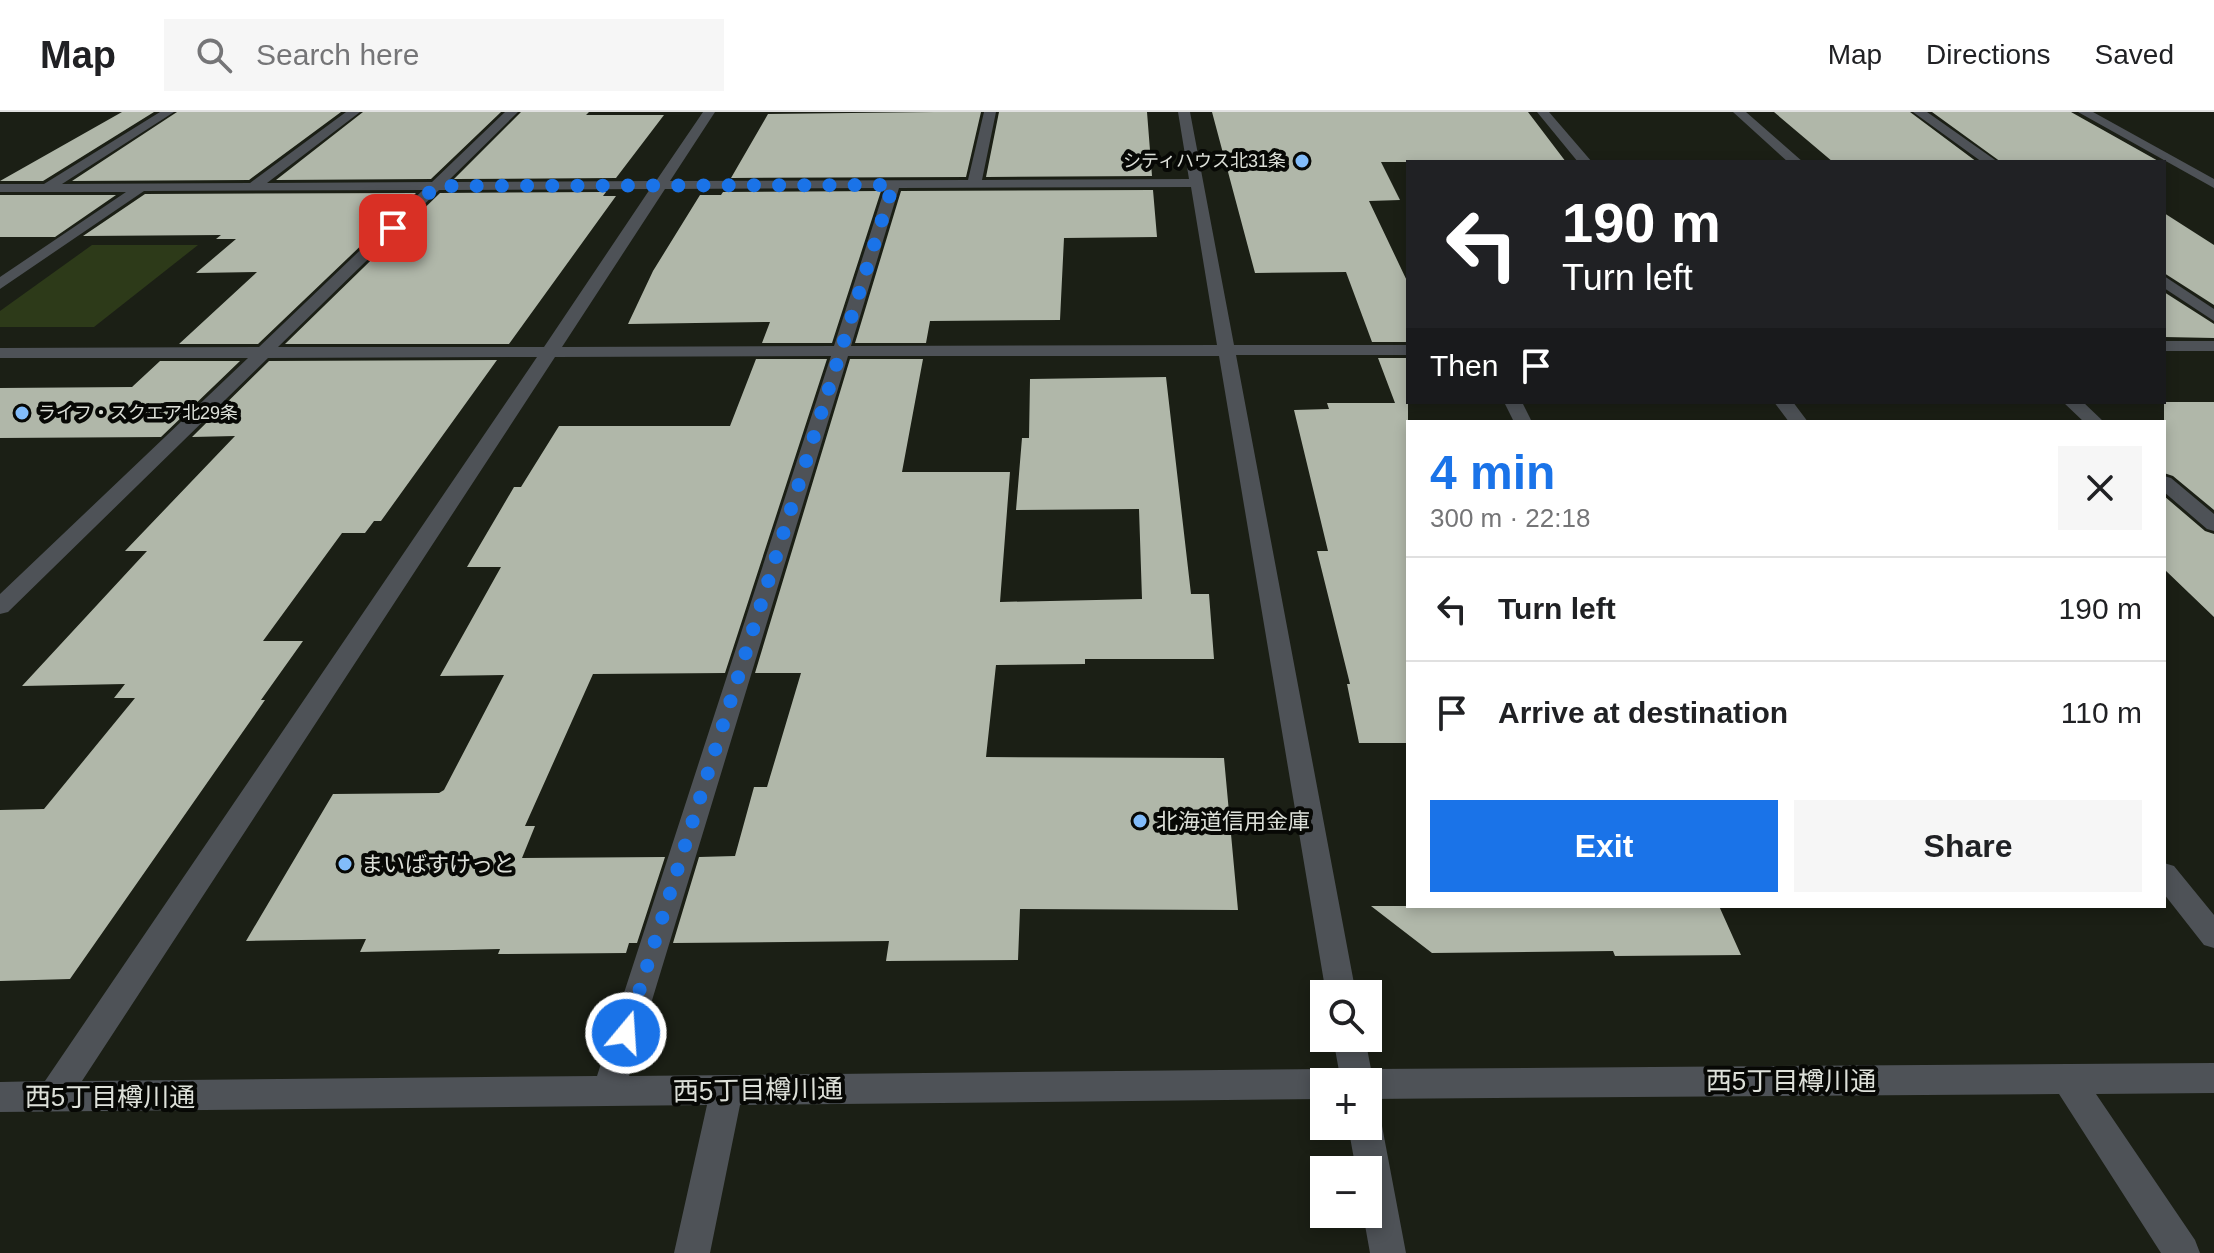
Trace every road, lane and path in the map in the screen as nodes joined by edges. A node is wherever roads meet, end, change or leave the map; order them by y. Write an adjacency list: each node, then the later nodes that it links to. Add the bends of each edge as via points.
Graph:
1 (168, 112): 20 (street)
2 (354, 112): 22 (street)
3 (512, 112): 19 (street)
4 (709, 112): 16 (street)
5 (990, 112): 18 (street)
6 (1184, 112): 14 (street)
7 (1543, 112): 11 (street)
8 (1739, 112): 12 (street)
9 (1919, 112): 13 (street)
10 (2084, 112): 15 (street)
11 (1583, 160)
12 (1794, 160)
13 (1988, 160)
14 (1196, 183): 18 (street); 29 (street)
15 (2214, 184)
16 (661, 185): 17 (street); 19 (street); 34 (street)
17 (893, 185): 18 (street); 31 (street)
18 (974, 185)
19 (436, 186): 22 (street); 33 (street)
20 (47, 187): 21 (street); 23 (street)
21 (142, 187): 22 (street); 25 (street)
22 (253, 187)
23 (0, 188)
24 (2166, 282): 26 (street)
25 (0, 284)
26 (2214, 316)
27 (2166, 346): 28 (street)
28 (2214, 346)
29 (1224, 350): 30 (street); 31 (street); 44 (street)
30 (1406, 350)
31 (842, 352): 34 (street); 50 (street)
32 (0, 353): 33 (street)
33 (263, 353): 34 (street); 41 (street)
34 (551, 353): 52 (street)
35 (1785, 404): 37 (street)
36 (2074, 404): 38 (street)
37 (1797, 420)
38 (2093, 420)
39 (2166, 484): 40 (street)
40 (2214, 525)
41 (0, 607)
42 (2166, 876): 43 (street)
43 (2214, 936)
44 (1338, 980)
45 (2214, 1078): 46 (street, 西5丁目樽川通)
46 (2068, 1079): 48 (street, 西5丁目樽川通); 56 (street)
47 (1310, 1084): 49 (street, 西5丁目樽川通)
48 (1382, 1084)
49 (727, 1090): 50 (street, 西5丁目樽川通); 54 (street)
50 (608, 1091): 52 (street, 西5丁目樽川通)
51 (0, 1097): 52 (street, 西5丁目樽川通)
52 (53, 1097)
53 (1368, 1140): 55 (street)
54 (692, 1253)
55 (1388, 1253)
56 (2182, 1253)

